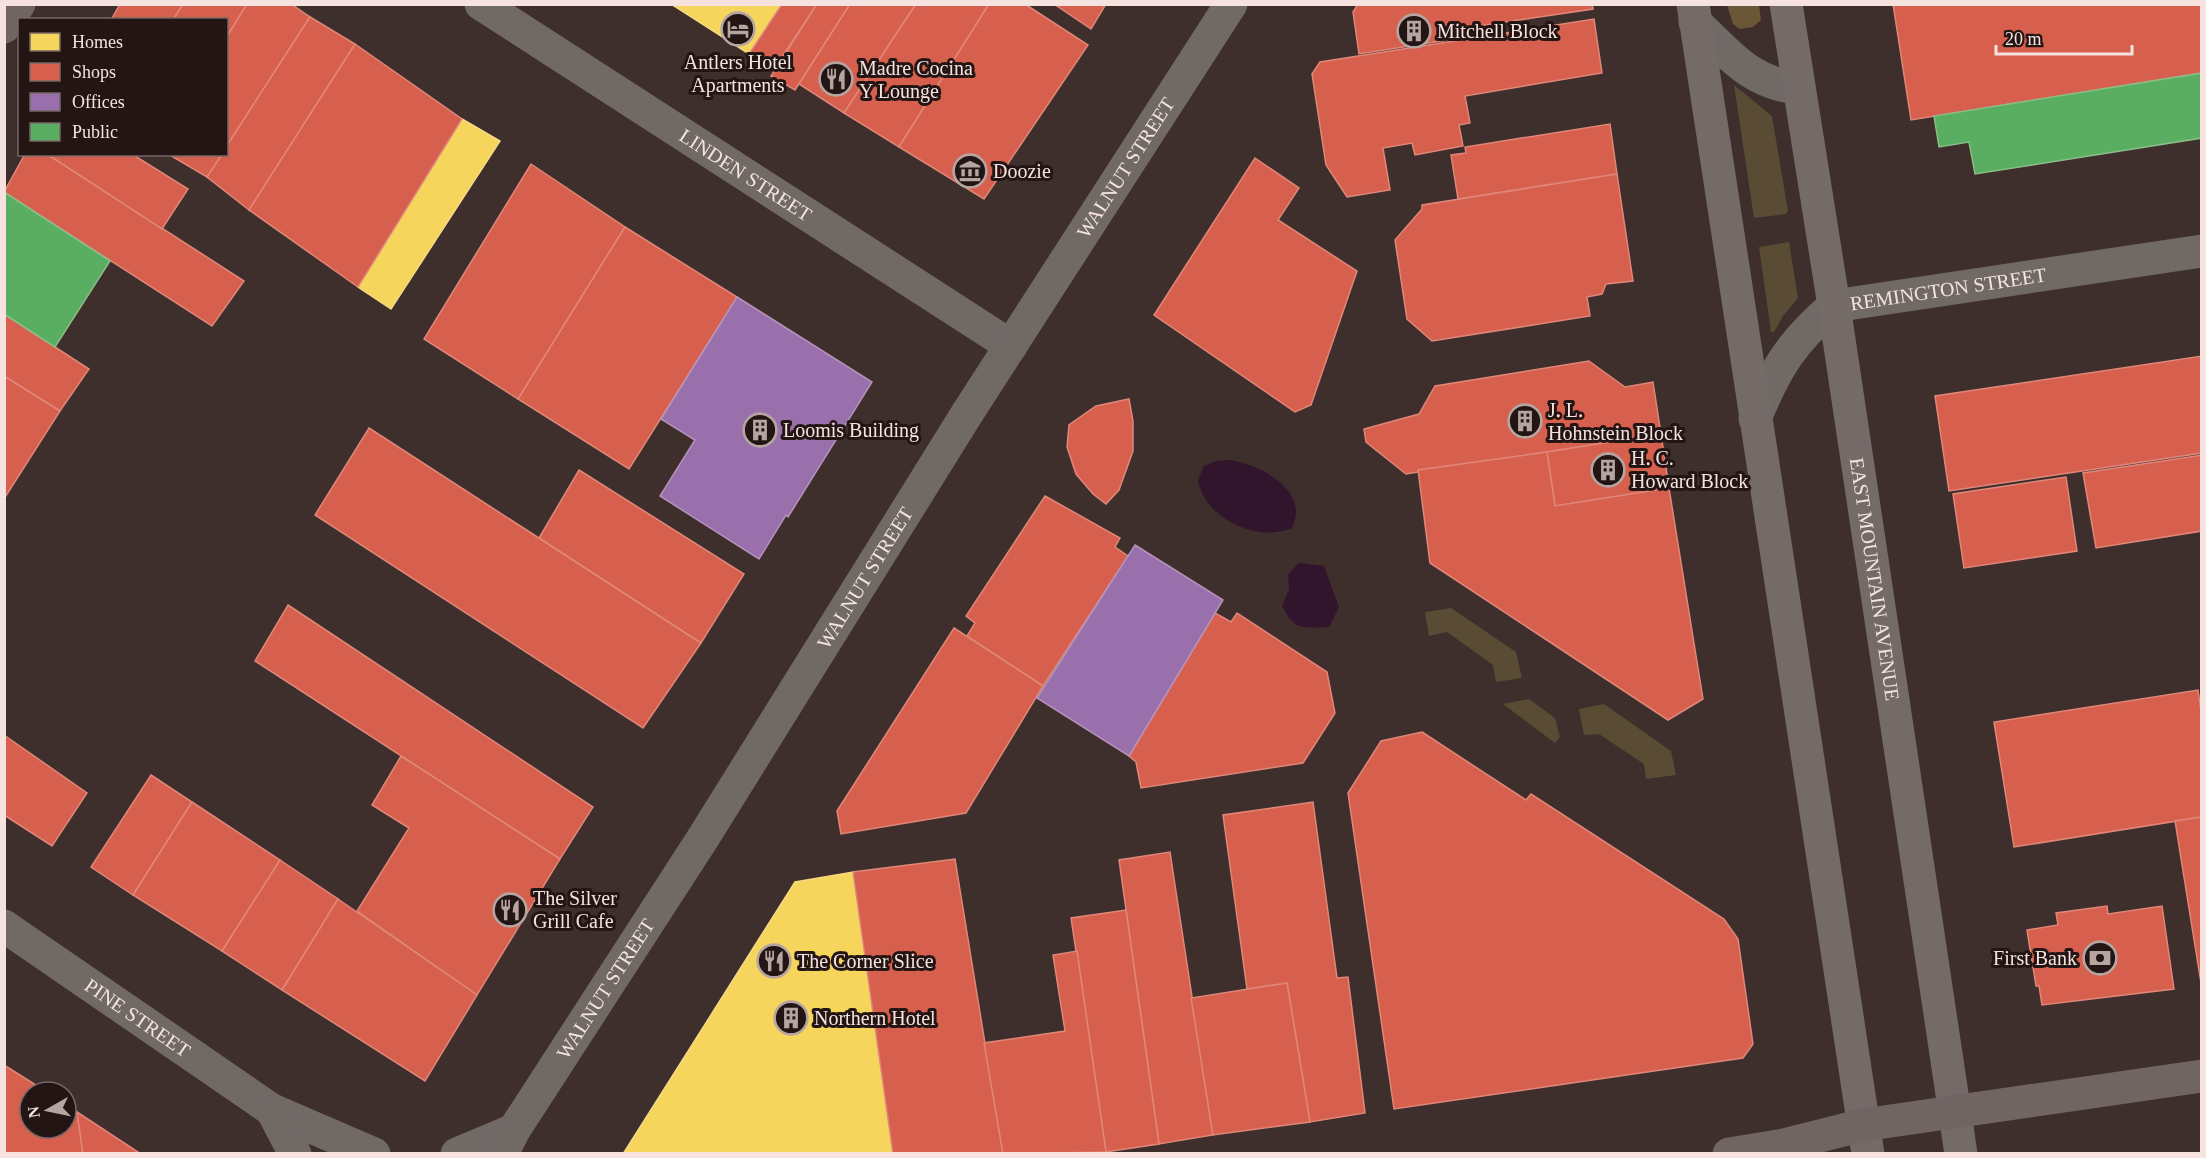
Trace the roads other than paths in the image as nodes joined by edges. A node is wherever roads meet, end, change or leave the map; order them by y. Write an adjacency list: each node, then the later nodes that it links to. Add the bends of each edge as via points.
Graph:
1 (19, 4): 6 (highway)
2 (481, 4): 10 (street, LINDEN STREET)
3 (1231, 4): 10 (street, WALNUT STREET)
4 (1786, 4): 7 (street, EAST MOUNTAIN AVENUE)
5 (1694, 13): 7 (street, via 1747,72 1774,85); 11 (street)
6 (4, 27)
7 (1799, 89): 9 (street, EAST MOUNTAIN AVENUE)
8 (2202, 251): 9 (street, REMINGTON STREET)
9 (1834, 306): 11 (street, REMINGTON STREET, via 1806,329 1786,355); 15 (street, EAST MOUNTAIN AVENUE)
10 (1011, 346): 17 (street, WALNUT STREET)
11 (1755, 419): 16 (street)
12 (4, 926): 14 (street, PINE STREET)
13 (2202, 1076): 15 (highway)
14 (272, 1110): 18 (street, PINE STREET); 19 (street, PINE STREET)
15 (1955, 1112): 16 (highway); 22 (street, EAST MOUNTAIN AVENUE)
16 (1865, 1139): 21 (highway)
17 (508, 1142): 20 (street)
18 (295, 1154)
19 (374, 1154)
20 (457, 1154)
21 (1729, 1154)
22 (1961, 1154)

